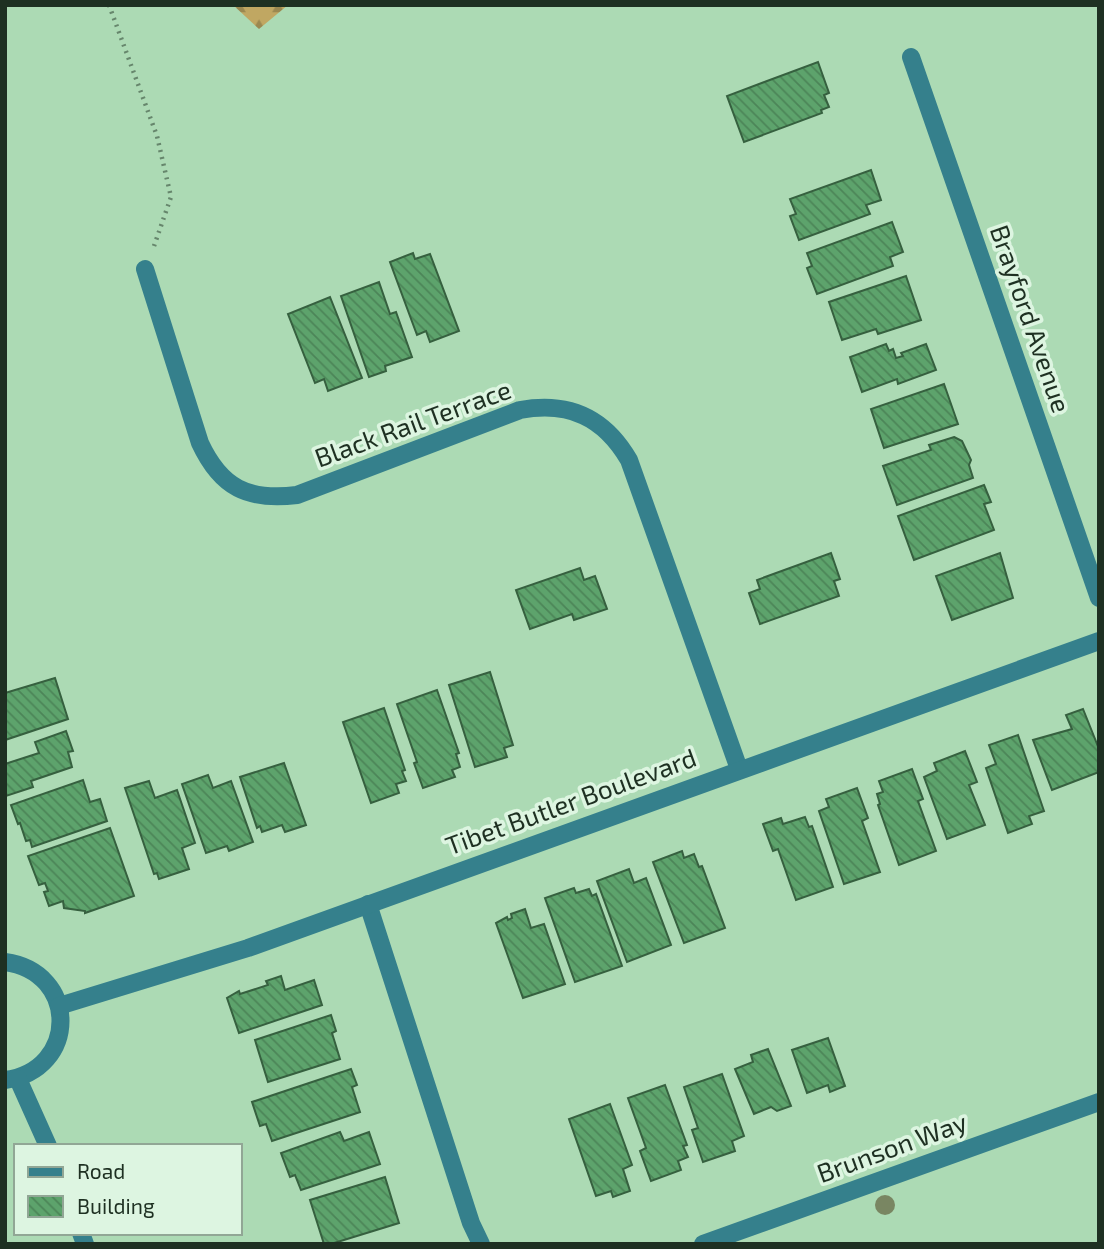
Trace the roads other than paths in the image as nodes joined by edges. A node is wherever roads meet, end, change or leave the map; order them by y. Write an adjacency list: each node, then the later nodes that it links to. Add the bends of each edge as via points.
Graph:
1 (911, 57): 3 (street, Brayford Avenue)
2 (145, 269): 5 (street, Black Rail Terrace, via 200,443 211,465 249,494 272,498 297,495 520,410 538,407 575,412 607,431 629,460)
3 (1099, 598)
4 (1099, 641): 5 (street, Tibet Butler Boulevard)
5 (739, 769): 6 (street, Tibet Butler Boulevard)
6 (368, 904): 8 (street, Tibet Butler Boulevard, via 248,948); 12 (street)
7 (5, 962): 8 (street, via 38,974)
8 (59, 1006): 9 (street, via 61,1028 51,1054 31,1073)
9 (11, 1080): 11 (street)
10 (1099, 1102): 13 (street, Brunson Way)
11 (47, 1144)
12 (481, 1244)
13 (703, 1244)

